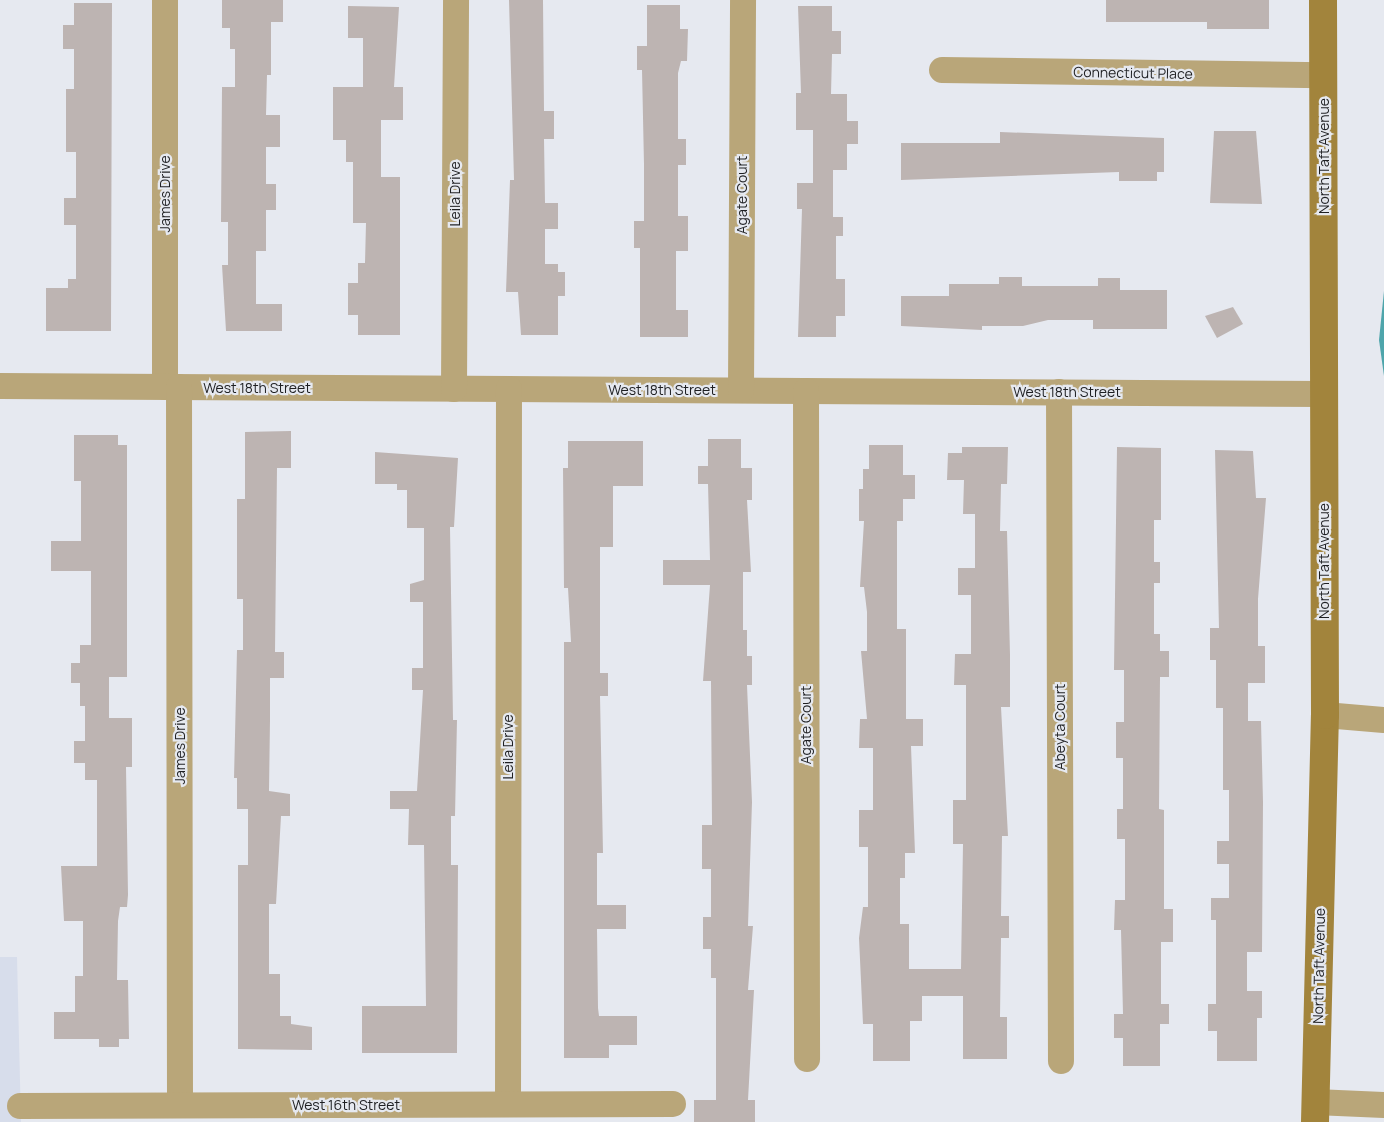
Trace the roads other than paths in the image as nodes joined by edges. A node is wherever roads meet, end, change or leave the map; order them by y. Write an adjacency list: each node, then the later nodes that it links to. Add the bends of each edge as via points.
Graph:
1 (164, 0): 8 (street, James Drive)
2 (456, 0): 9 (street, Leila Drive)
3 (743, 0): 11 (street, Agate Court)
4 (1323, 0): 6 (main road, North Taft Avenue)
5 (942, 70): 6 (street, Connecticut Place)
6 (1324, 75): 14 (main road, North Taft Avenue)
7 (0, 386): 8 (street, West 18th Street)
8 (172, 387): 9 (street, West 18th Street); 21 (street, James Drive)
9 (454, 389): 10 (street, West 18th Street)
10 (509, 389): 11 (street, West 18th Street); 19 (street, Leila Drive)
11 (741, 390): 12 (street, West 18th Street)
12 (806, 391): 13 (street, West 18th Street); 17 (street, Agate Court)
13 (1059, 392): 14 (street, West 18th Street); 18 (street, Abeyta Court)
14 (1324, 394): 15 (main road, North Taft Avenue)
15 (1325, 715): 16 (street); 24 (main road, North Taft Avenue)
16 (1384, 720)
17 (807, 1059)
18 (1061, 1061)
19 (508, 1104): 20 (street, West 16th Street); 25 (street, West 16th Street)
20 (673, 1104)
21 (180, 1105): 23 (street, West 16th Street); 25 (street, West 16th Street)
22 (1384, 1105): 24 (street)
23 (20, 1106)
24 (1315, 1112)
25 (343, 1113)

